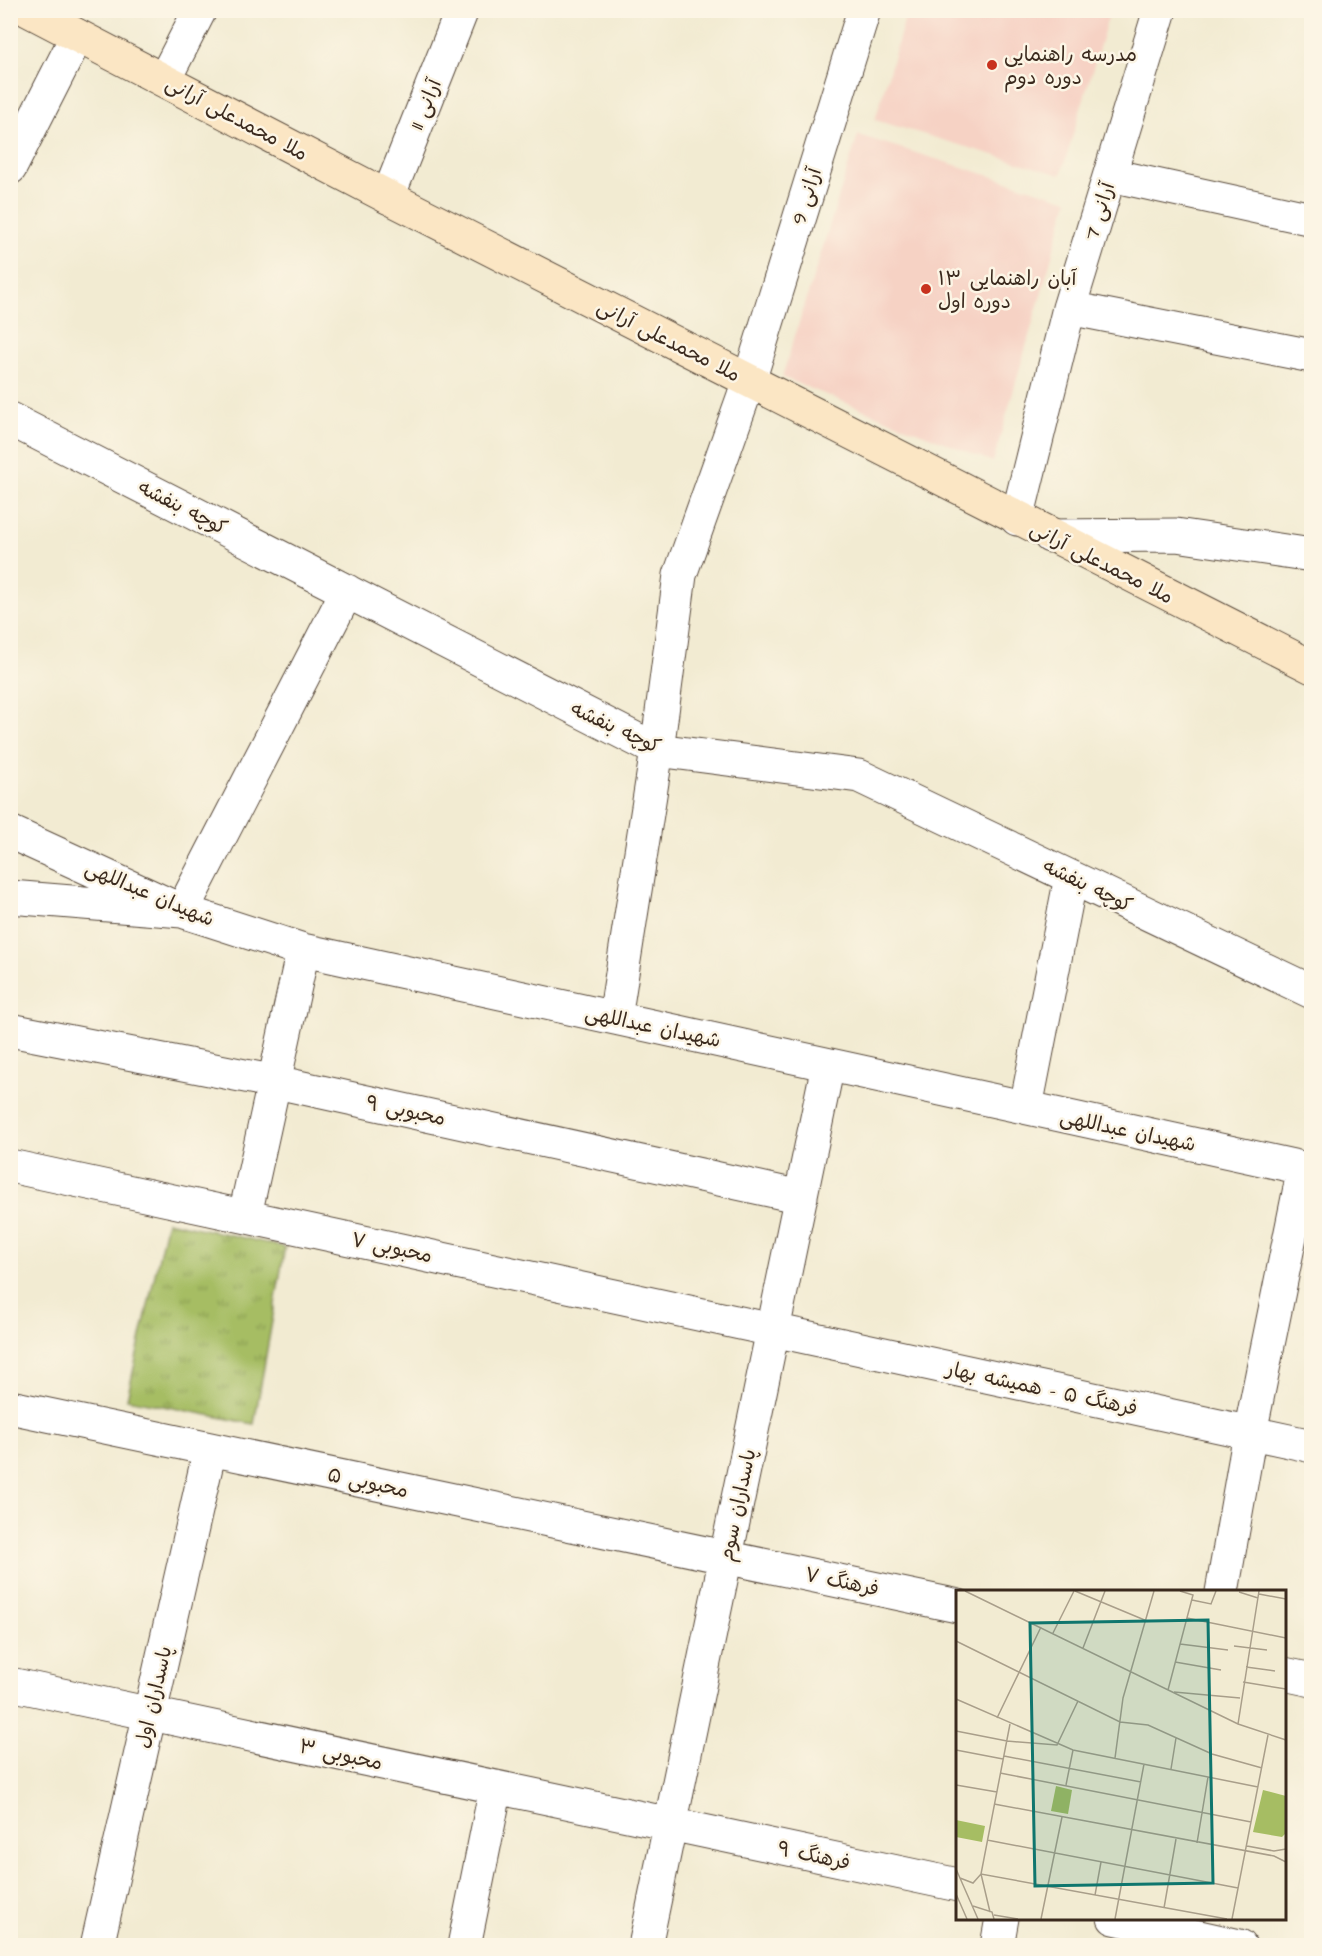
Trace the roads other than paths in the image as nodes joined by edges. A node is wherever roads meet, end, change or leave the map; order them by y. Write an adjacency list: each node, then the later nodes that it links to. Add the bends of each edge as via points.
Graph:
1 (28, 10): 6 (street, ملا محمدعلی آرانی)
2 (200, 10): 7 (street)
3 (462, 10): 10 (street, آرانی 11)
4 (864, 10): 14 (street, آرانی 9)
5 (1160, 10): 9 (street, آرانی 7)
6 (77, 36): 7 (street, ملا محمدعلی آرانی); 8 (street)
7 (164, 80): 10 (street, ملا محمدعلی آرانی)
8 (10, 168)
9 (1110, 175): 11 (street); 12 (street, آرانی 7)
10 (388, 197): 14 (street, ملا محمدعلی آرانی)
11 (1311, 219)
12 (1069, 308): 13 (street); 16 (street, آرانی 7)
13 (1311, 356)
14 (749, 381): 16 (street, ملا محمدعلی آرانی); 21 (street, آرانی 9, via 680,574)
15 (10, 419): 19 (street, کوچه بنفشه)
16 (1017, 519): 17 (street, ملا محمدعلی آرانی)
17 (1050, 536): 18 (street, via 1176,535); 20 (street, ملا محمدعلی آرانی)
18 (1311, 555)
19 (347, 591): 21 (street, کوچه بنفشه); 25 (street)
20 (1311, 668)
21 (657, 750): 23 (street, کوچه بنفشه, via 859,776); 28 (street, آرانی 9)
22 (10, 832): 25 (street, شهیدان عبداللهی)
23 (1071, 877): 27 (street, کوچه بنفشه); 32 (street)
24 (10, 897): 25 (street)
25 (182, 911): 26 (street, شهیدان عبداللهی)
26 (303, 950): 28 (street, شهیدان عبداللهی); 31 (street)
27 (1311, 992)
28 (615, 1018): 30 (street, شهیدان عبداللهی)
29 (10, 1030): 31 (street, محبوبی ۹)
30 (828, 1065): 32 (street, شهیدان عبداللهی); 35 (street, پاسداران سوم)
31 (276, 1082): 35 (street, محبوبی ۹); 36 (street)
32 (1026, 1107): 34 (street, شهیدان عبداللهی)
33 (10, 1166): 36 (street, محبوبی ۷)
34 (1308, 1169): 39 (street)
35 (801, 1197): 37 (street, پاسداران سوم)
36 (244, 1215): 37 (street, محبوبی ۷)
37 (773, 1330): 39 (street, فرهنگ ۵ - همیشه بهار); 42 (street, پاسداران سوم)
38 (10, 1407): 41 (street, محبوبی ۵)
39 (1250, 1433): 40 (street, فرهنگ ۵ - همیشه بهار); 43 (street)
40 (1311, 1446)
41 (210, 1449): 42 (street, محبوبی ۵); 48 (street, پاسداران اول)
42 (726, 1557): 44 (street, فرهنگ ۷); 50 (street, پاسداران سوم)
43 (1222, 1590)
44 (956, 1606)
45 (1286, 1674): 46 (street)
46 (1311, 1680)
47 (10, 1684): 48 (street, محبوبی ۳)
48 (149, 1713): 49 (street, محبوبی ۳); 54 (street, پاسداران اول)
49 (496, 1787): 50 (street, محبوبی ۳); 55 (street)
50 (670, 1824): 51 (street, فرهنگ ۹); 56 (street, پاسداران سوم)
51 (956, 1885)
52 (1002, 1920): 57 (street)
53 (1123, 1920): 58 (street)
54 (97, 1946)
55 (464, 1946)
56 (645, 1946)
57 (997, 1946)
58 (1240, 1946)

